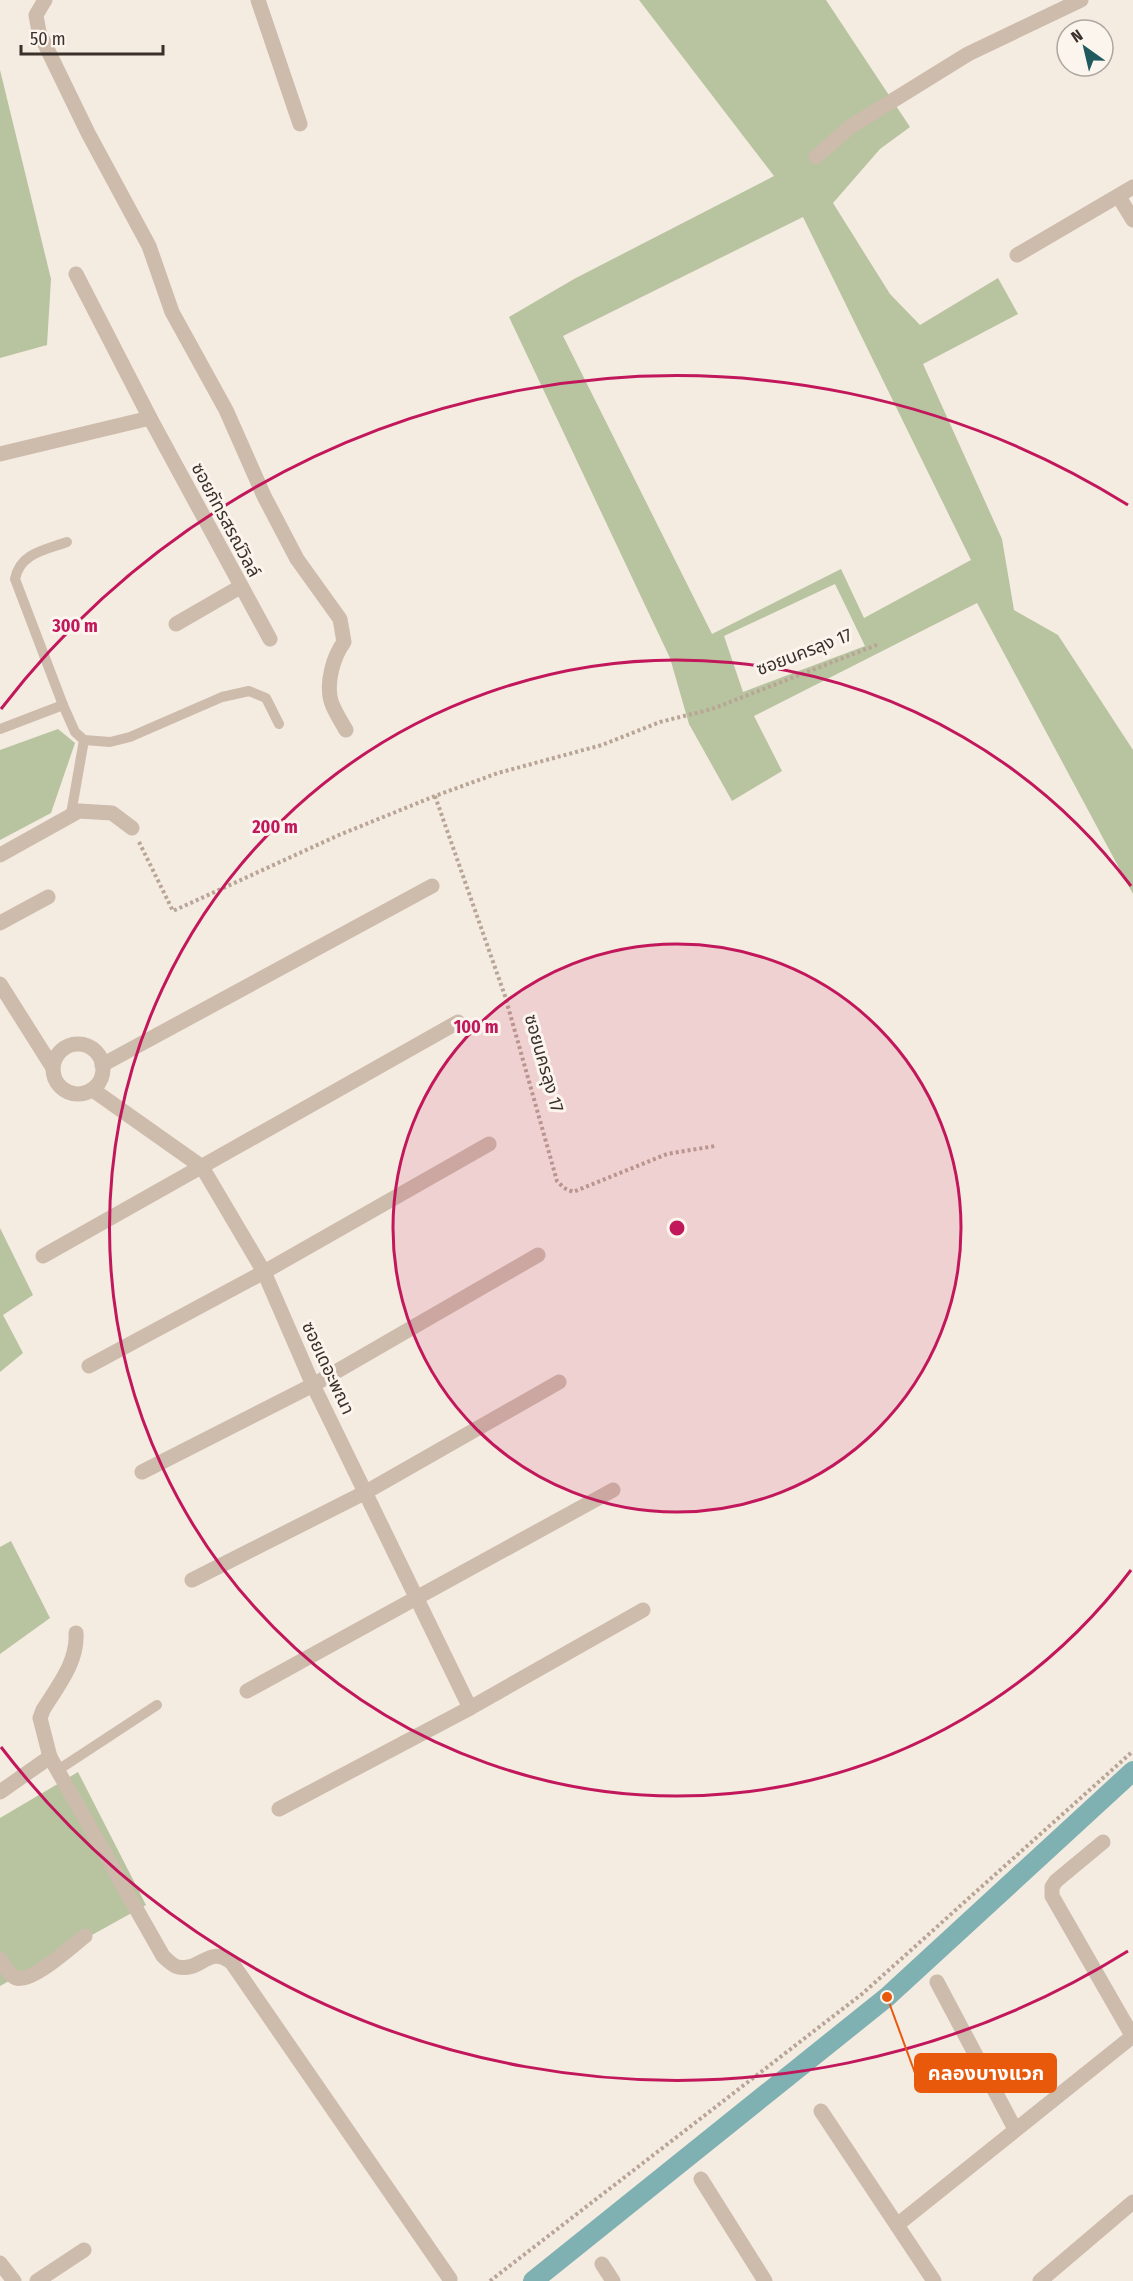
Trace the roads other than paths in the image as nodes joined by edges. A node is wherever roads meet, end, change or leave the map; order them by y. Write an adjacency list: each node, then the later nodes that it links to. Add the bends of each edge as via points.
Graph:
1 (45, 0): 20 (street, via 36,15 39,32 149,246 172,312 226,410 297,559 340,619 344,642 329,689 331,703)
2 (258, 0): 4 (street)
3 (1081, 0): 5 (street, via 968,54 850,127)
4 (300, 124)
5 (816, 157)
6 (1133, 188): 7 (street)
7 (1119, 197): 8 (street); 9 (street)
8 (1133, 220)
9 (1017, 255)
10 (76, 274): 11 (street, ซอยภัทรสรณ์วิลล์)
11 (150, 418): 12 (street); 14 (street, ซอยภัทรสรณ์วิลล์)
12 (0, 454)
13 (67, 542): 17 (lane, via 26,558 15,579)
14 (240, 586): 15 (street); 16 (street, ซอยภัทรสรณ์วิลล์)
15 (176, 624)
16 (270, 639)
17 (63, 705): 19 (lane); 21 (lane, via 75,732)
18 (279, 724): 21 (lane, via 266,698 249,691 222,697 130,737 110,742)
19 (0, 729)
20 (346, 730)
21 (84, 740): 22 (lane)
22 (71, 814): 23 (street, via 112,813); 24 (street)
23 (132, 828)
24 (0, 855)
25 (432, 886): 30 (street)
26 (48, 897): 27 (street)
27 (0, 923)
28 (0, 984): 31 (street)
29 (458, 1022): 34 (street)
30 (102, 1065): 31 (street, via 95,1051 81,1044 65,1048 54,1060); 32 (street, via 101,1079)
31 (53, 1068): 32 (street, via 55,1080 64,1090 79,1095)
32 (93, 1090): 34 (street, ซอยเดอะพณา)
33 (489, 1144): 37 (street)
34 (202, 1167): 36 (street); 37 (street, ซอยเดอะพณา)
35 (538, 1255): 40 (street)
36 (43, 1256)
37 (264, 1272): 38 (street); 40 (street, ซอยเดอะพณา)
38 (89, 1366)
39 (559, 1382): 43 (street)
40 (313, 1385): 41 (street); 43 (street, ซอยเดอะพณา)
41 (142, 1472)
42 (613, 1490): 45 (street)
43 (366, 1492): 44 (street); 45 (street, ซอยเดอะพณา)
44 (192, 1580)
45 (417, 1600): 48 (street); 50 (street, ซอยเดอะพณา)
46 (643, 1610): 50 (street)
47 (76, 1633): 51 (street, via 72,1662 40,1718)
48 (248, 1690)
49 (157, 1705): 51 (lane)
50 (470, 1708): 53 (street)
51 (54, 1764): 52 (street); 67 (street, via 162,1956 176,1967 190,1967 214,1955 232,1962)
52 (0, 1792)
53 (279, 1809)
54 (1103, 1842): 58 (street, via 1056,1881 1052,1896)
55 (85, 1936): 56 (street, via 34,1975 24,1978 10,1974)
56 (0, 1959)
57 (937, 1982): 60 (street)
58 (1133, 2037): 60 (street)
59 (821, 2111): 63 (street)
60 (1015, 2129): 63 (street)
61 (701, 2179): 71 (street)
62 (1133, 2202): 73 (street)
63 (897, 2225): 72 (street)
64 (84, 2250): 69 (street)
65 (0, 2263): 68 (street)
66 (602, 2264): 70 (street)
67 (450, 2279)
68 (14, 2281)
69 (37, 2281)
70 (613, 2281)
71 (765, 2281)
72 (934, 2281)
73 (1040, 2281)

